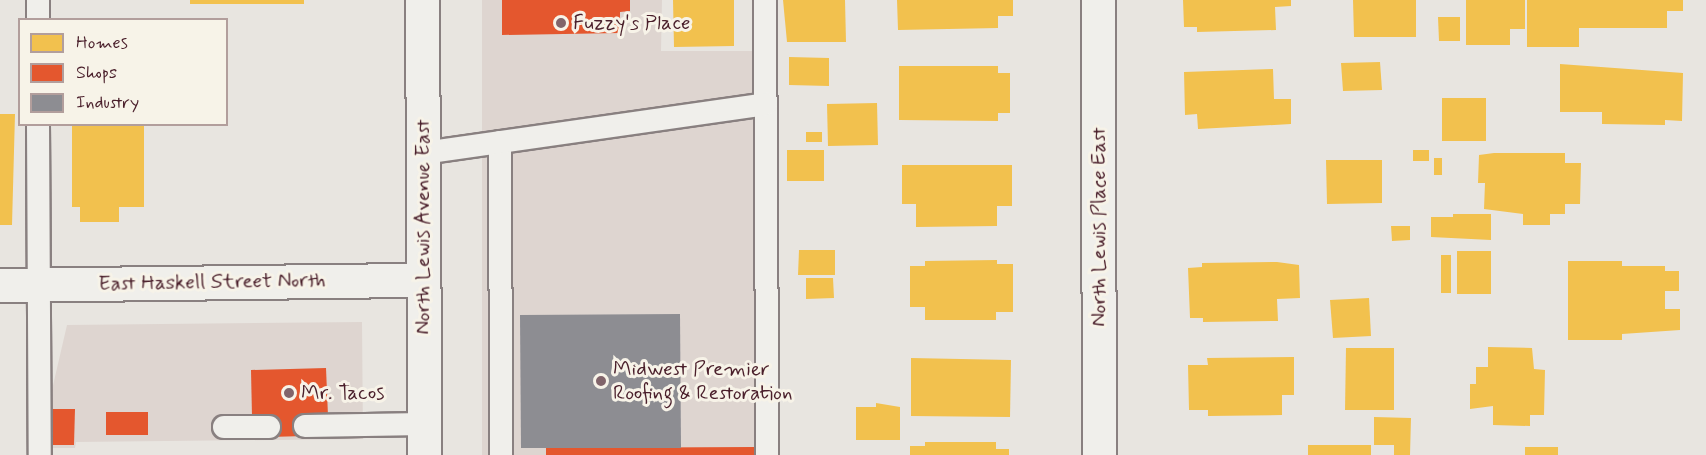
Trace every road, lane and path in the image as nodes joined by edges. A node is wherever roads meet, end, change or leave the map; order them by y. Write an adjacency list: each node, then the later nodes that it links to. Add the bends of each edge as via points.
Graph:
1 (38, 0): 5 (lane)
2 (422, 0): 9 (street, North Lewis Avenue East)
3 (765, 0): 6 (lane)
4 (1098, 0): 20 (street, North Lewis Place East)
5 (38, 18)
6 (766, 104): 8 (lane); 19 (lane)
7 (38, 126): 11 (lane)
8 (500, 142): 9 (lane); 18 (lane)
9 (423, 153): 10 (street, North Lewis Avenue East)
10 (423, 280): 11 (street, East Haskell Street North); 16 (street, North Lewis Avenue East)
11 (38, 284): 12 (street, East Haskell Street North); 17 (lane)
12 (0, 285)
13 (305, 426): 16 (lane)
14 (224, 427): 15 (lane)
15 (269, 427)
16 (424, 439)
17 (40, 455)
18 (501, 455)
19 (767, 455)
20 (1099, 455)

